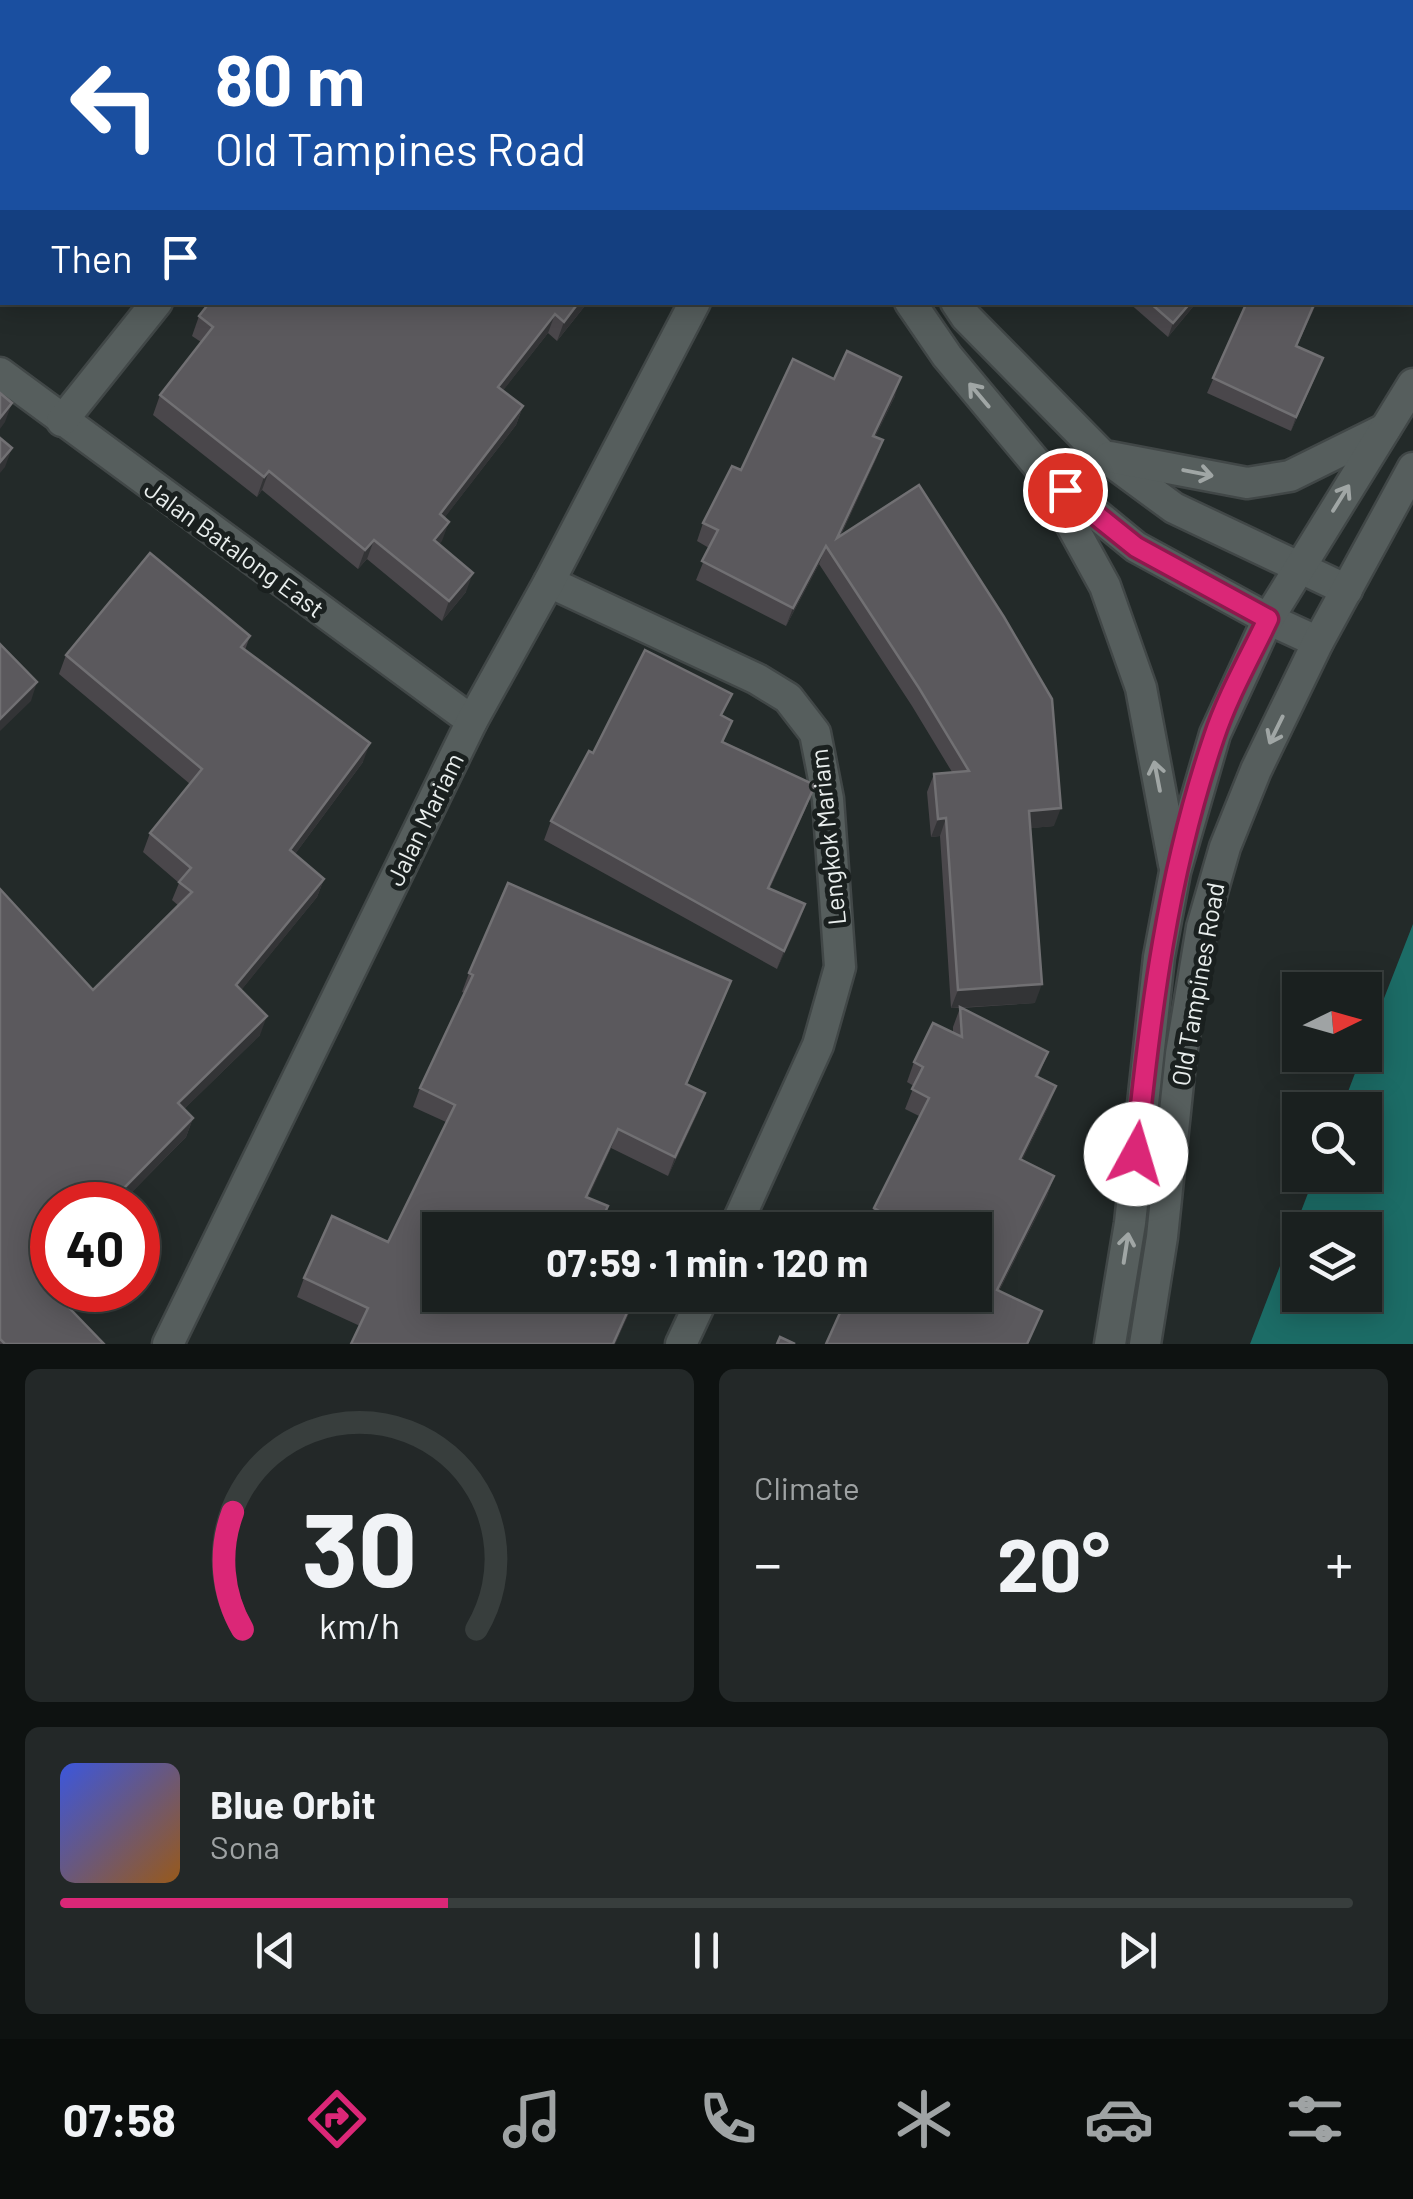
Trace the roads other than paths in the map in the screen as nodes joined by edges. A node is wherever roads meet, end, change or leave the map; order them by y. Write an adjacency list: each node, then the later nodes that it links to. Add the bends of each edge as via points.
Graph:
1 (155, 305): 7 (street)
2 (693, 305): 13 (street, Jalan Mariam)
3 (912, 305): 11 (street, one-way to 3)
4 (958, 305): 9 (street)
5 (0, 373): 7 (street, Jalan Batalong East)
6 (1413, 384): 8 (street, Old Tampines Road)
7 (62, 421): 17 (street, Jalan Batalong East)
8 (1386, 428): 9 (street, one-way to 8, via 1247,483 1290,476); 12 (street, Old Tampines Road, one-way to 8)
9 (1102, 455): 12 (street, via 1174,508)
10 (1413, 468): 14 (street, Old Tampines Road)
11 (1042, 470): 15 (street, via 1136,547); 18 (street, one-way to 11, via 1141,688 1105,586)
12 (1298, 568): 14 (street); 15 (street, Old Tampines Road)
13 (550, 582): 17 (street, Jalan Mariam); 19 (street, Lengkok Mariam, via 756,679 788,698 815,733 828,800 840,966 818,1046)
14 (1347, 590): 16 (street, Old Tampines Road)
15 (1268, 619): 16 (street); 18 (street, Old Tampines Road, via 1215,734)
16 (1318, 642): 24 (street, Old Tampines Road, one-way to 24, via 1256,770 1202,928)
17 (472, 721): 21 (street, Jalan Mariam)
18 (1176, 872): 23 (street, Old Tampines Road, one-way to 18, via 1158,957)
19 (742, 1212)
20 (696, 1312): 22 (street)
21 (168, 1344)
22 (681, 1344)
23 (1110, 1344)
24 (1145, 1344)

